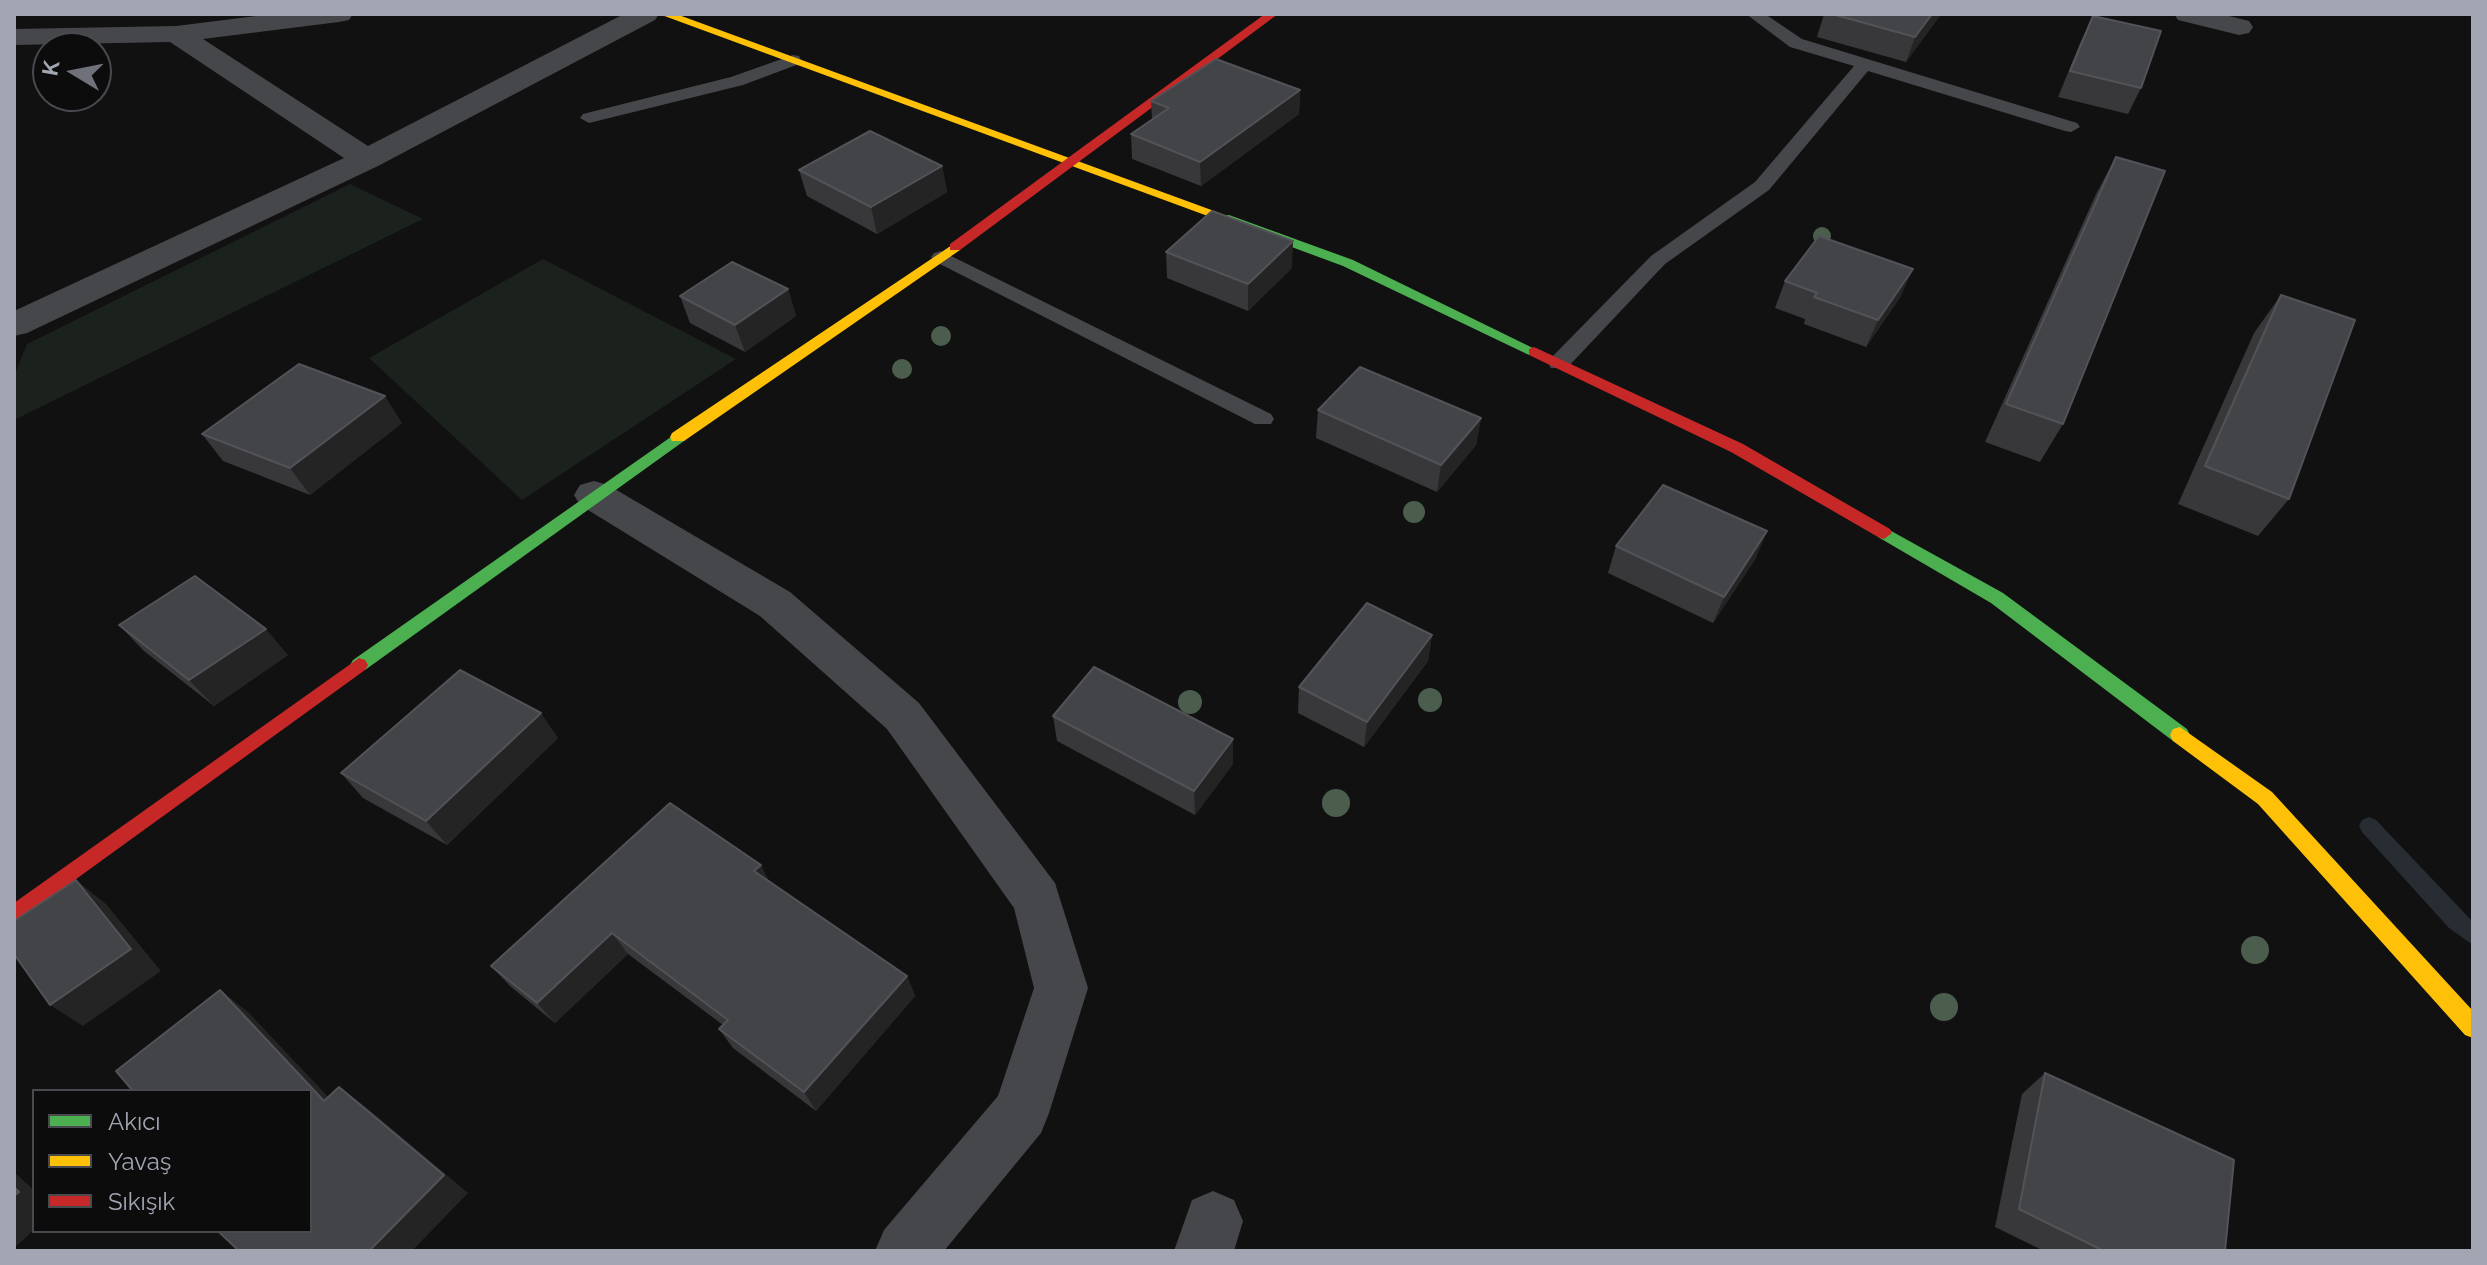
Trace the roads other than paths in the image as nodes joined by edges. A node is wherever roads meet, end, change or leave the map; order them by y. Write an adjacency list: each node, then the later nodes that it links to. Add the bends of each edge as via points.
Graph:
1 (339, 14): 8 (street)
2 (645, 14): 14 (street)
3 (665, 14): 10 (street)
4 (1272, 14): 15 (street)
5 (1754, 14): 11 (lane, via 1796,43)
6 (2188, 14): 7 (street)
7 (2239, 27)
8 (176, 34): 9 (street); 14 (street)
9 (14, 37)
10 (793, 60): 12 (lane, via 737,81); 15 (street)
11 (1865, 64): 13 (lane); 18 (lane, via 1762,186 1658,260)
12 (589, 118)
13 (2071, 127)
14 (367, 159): 17 (street)
15 (1071, 160): 16 (street); 18 (street, via 1348,263)
16 (941, 257): 19 (lane); 20 (street)
17 (14, 325)
18 (1559, 363): 22 (street, via 1737,448 1997,598 2265,798)
19 (1263, 419)
20 (594, 495): 21 (street); 23 (street, via 775,604 903,716 1037,899 1061,988 1021,1113)
21 (14, 915)
22 (2473, 1027)
23 (905, 1251)

